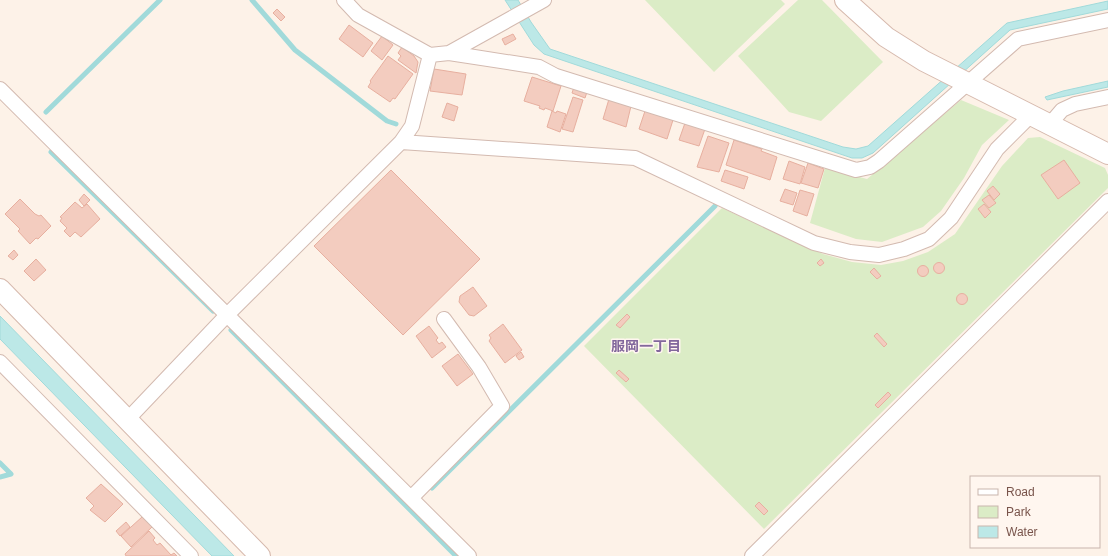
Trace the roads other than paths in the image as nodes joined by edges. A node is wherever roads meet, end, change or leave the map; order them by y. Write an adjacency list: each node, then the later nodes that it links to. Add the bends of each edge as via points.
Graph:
1 (344, 0): 6 (street, via 358,15)
2 (544, 0): 5 (street)
3 (844, 0): 7 (street, via 886,37)
4 (1108, 20): 7 (street, via 1018,39)
5 (449, 53): 6 (street); 7 (street, via 539,67 556,76 856,170 870,167 879,161)
6 (430, 55): 12 (street, via 412,126)
7 (968, 83): 10 (street)
8 (0, 89): 16 (street)
9 (1108, 97): 11 (street, via 1075,104 1062,110)
10 (1031, 115): 11 (street); 12 (street, via 997,149 952,218 929,239 879,255 850,252 814,243 635,158)
11 (1050, 124): 13 (street)
12 (401, 142): 16 (street)
13 (1108, 154)
14 (1108, 201): 24 (street)
15 (0, 289): 19 (street)
16 (226, 316): 19 (street); 20 (street)
17 (444, 319): 20 (street, via 479,367 502,406)
18 (0, 362): 21 (street)
19 (127, 420): 22 (street)
20 (411, 498): 23 (street)
21 (191, 556)
22 (260, 556)
23 (469, 556)
24 (752, 556)

